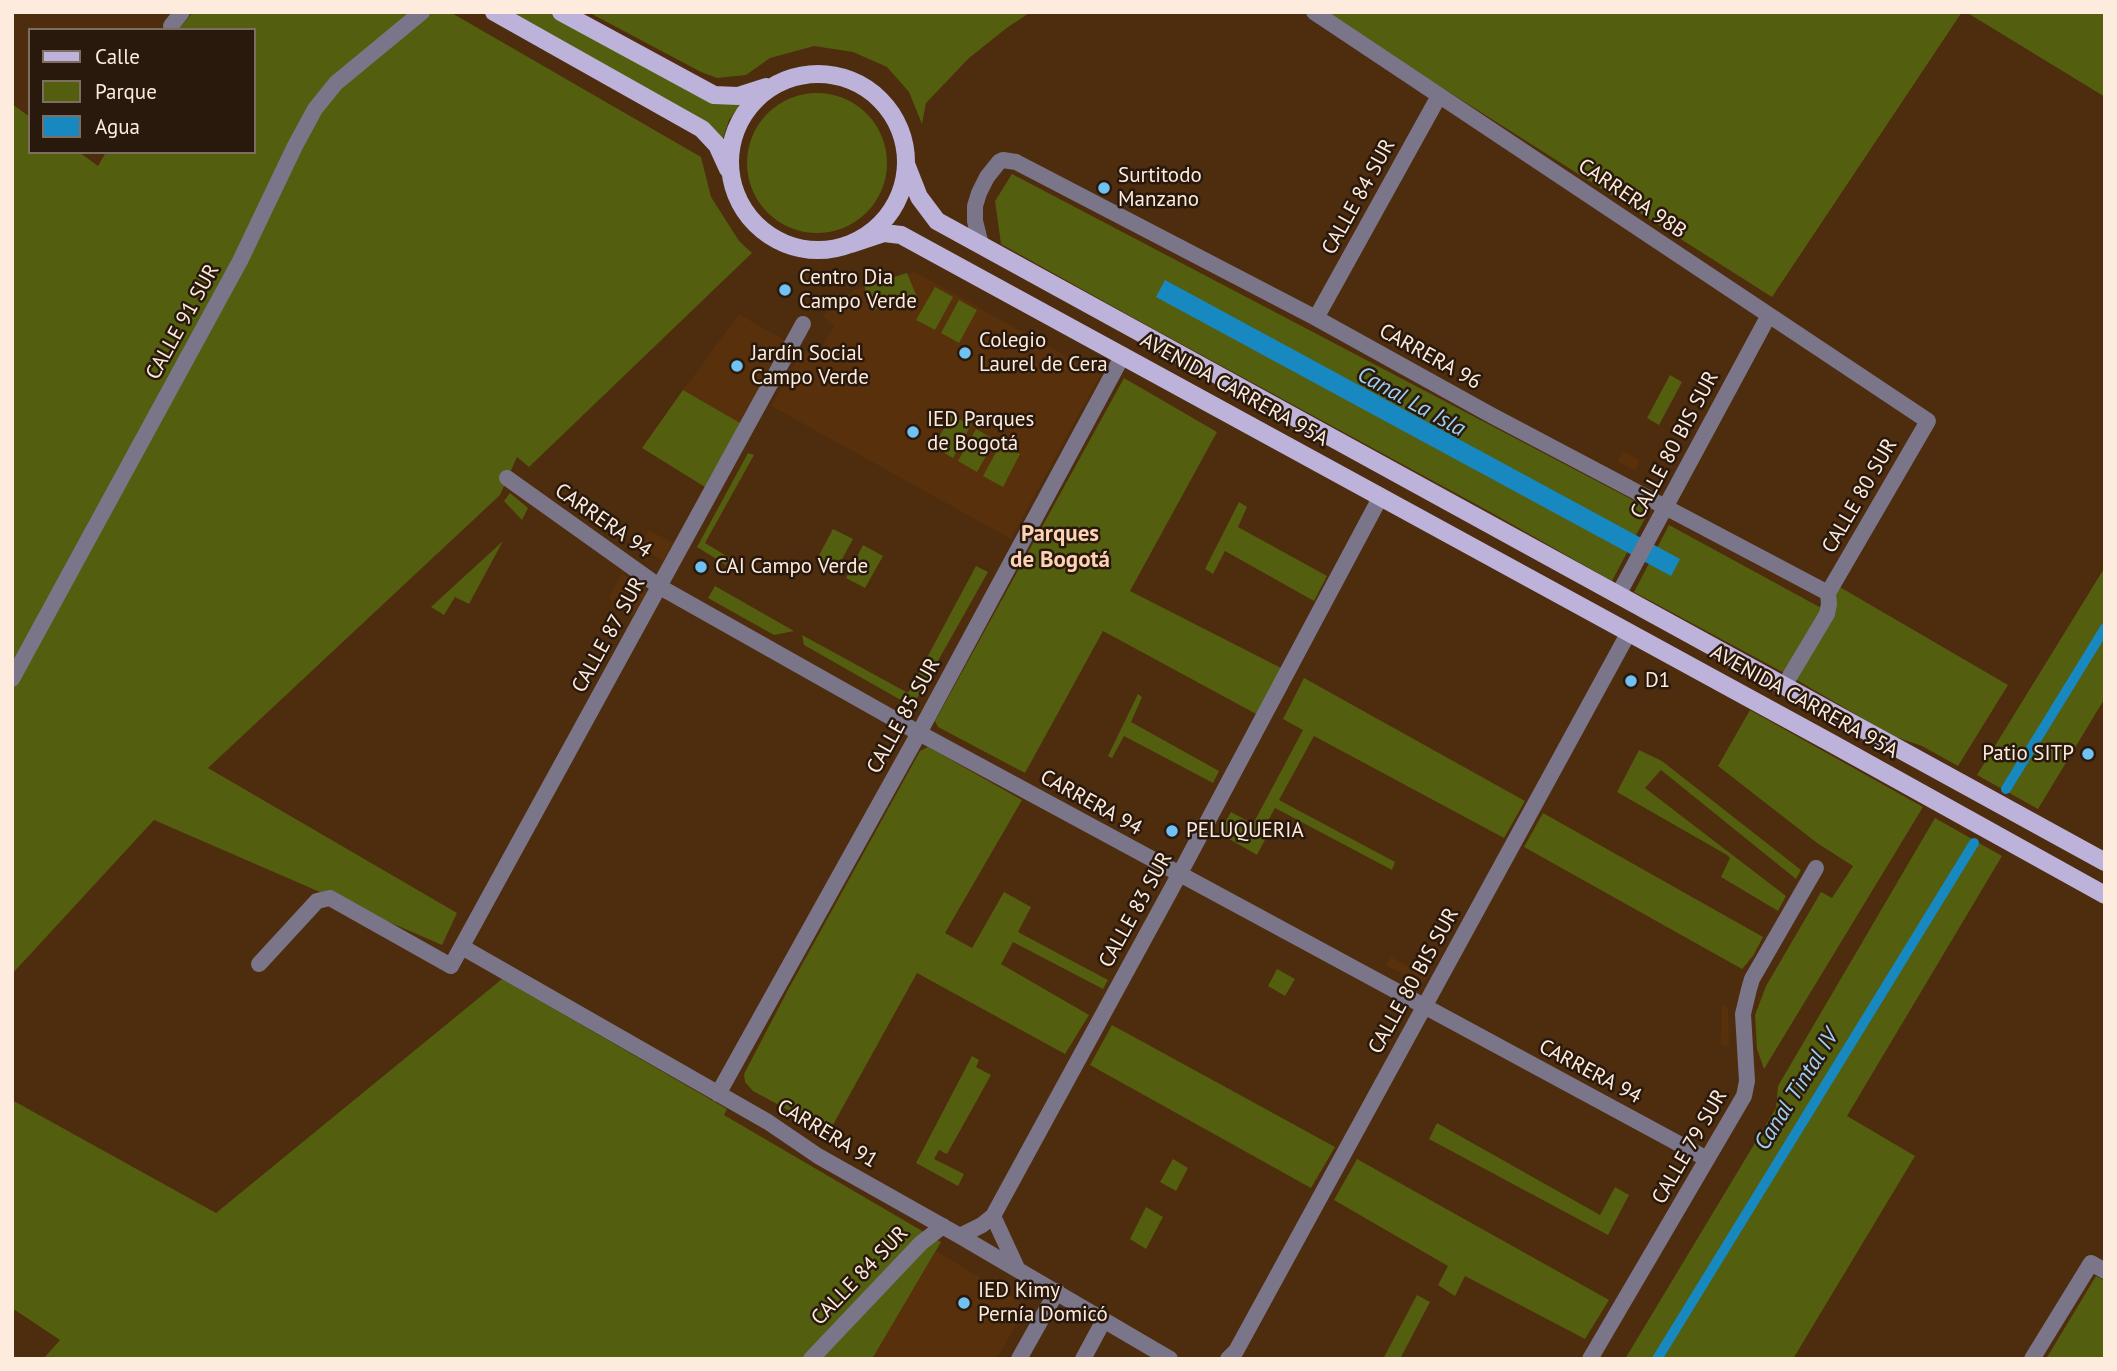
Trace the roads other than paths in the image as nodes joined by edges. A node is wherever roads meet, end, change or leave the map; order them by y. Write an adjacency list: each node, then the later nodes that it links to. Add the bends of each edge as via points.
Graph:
1 (182, 12): 6 (street)
2 (422, 12): 27 (street, CALLE 91 SUR, via 336,83 314,109 240,261)
3 (494, 12): 10 (main road, via 702,129 717,145)
4 (561, 12): 7 (main road, via 714,95 738,96)
5 (1314, 12): 8 (street, CARRERA 98B)
6 (171, 26)
7 (785, 80): 9 (main road, via 802,75 836,76 868,90 900,130); 10 (main road, via 757,99 737,127 730,160)
8 (1439, 96): 13 (street, CARRERA 98B); 14 (street, CALLE 84 SUR)
9 (906, 164): 11 (main road, via 891,212); 12 (main road, AVENIDA CARRERA 95A, via 919,197 937,220)
10 (737, 194): 11 (main road, via 755,223 783,243 817,250)
11 (851, 244): 16 (main road, AVENIDA CARRERA 95A, via 884,233 901,235)
12 (981, 244): 14 (street, CARRERA 96, via 975,221 979,193 994,166 1010,160); 21 (main road, AVENIDA CARRERA 95A)
13 (1769, 315): 17 (street, CARRERA 98B); 20 (street, CALLE 80 BIS SUR)
14 (1316, 318): 20 (street, CARRERA 96)
15 (803, 324): 23 (street, CALLE 87 SUR)
16 (1123, 355): 19 (main road, AVENIDA CARRERA 95A); 29 (street, CALLE 85 SUR)
17 (1928, 421): 24 (street, CALLE 80 SUR)
18 (507, 478): 23 (street, CARRERA 94)
19 (1381, 496): 22 (main road, AVENIDA CARRERA 95A); 35 (street, CALLE 83 SUR)
20 (1666, 507): 24 (street, CARRERA 96); 25 (street, CALLE 80 BIS SUR)
21 (1493, 527): 22 (main road); 25 (main road, AVENIDA CARRERA 95A)
22 (1480, 550): 26 (main road, AVENIDA CARRERA 95A)
23 (660, 587): 29 (street, CARRERA 94); 38 (street, CALLE 87 SUR)
24 (1828, 593): 28 (street, CALLE 80 SUR, via 1827,614)
25 (1618, 595): 28 (main road, AVENIDA CARRERA 95A)
26 (1629, 632): 32 (main road, AVENIDA CARRERA 95A); 40 (street, CALLE 80 BIS SUR)
27 (12, 679)
28 (1784, 686): 30 (main road, AVENIDA CARRERA 95A)
29 (919, 733): 35 (street, CARRERA 94); 41 (street, CALLE 85 SUR)
30 (2043, 828): 31 (main road, AVENIDA CARRERA 95A); 32 (main road, via 2043,842)
31 (2082, 850): 33 (main road, AVENIDA CARRERA 95A); 36 (main road, via 2068,861)
32 (2029, 852): 36 (main road, AVENIDA CARRERA 95A)
33 (2105, 862)
34 (1816, 868): 42 (street, CALLE 79 SUR, via 1752,979 1743,1014 1746,1088)
35 (1180, 875): 40 (street, CARRERA 94); 43 (street, CALLE 83 SUR)
36 (2069, 875): 37 (main road, AVENIDA CARRERA 95A)
37 (2105, 895)
38 (461, 947): 39 (street, CALLE 87 SUR, via 451,966 330,898 317,901); 41 (street, CARRERA 91)
39 (259, 964)
40 (1424, 1006): 42 (street, CARRERA 94); 51 (street, CALLE 80 BIS SUR)
41 (718, 1094): 44 (street, CARRERA 91)
42 (1707, 1160): 57 (street, CALLE 79 SUR)
43 (993, 1216): 45 (street); 47 (street)
44 (943, 1226): 45 (street, CARRERA 91); 52 (street, CALLE 84 SUR, via 920,1243)
45 (960, 1236): 47 (street, CARRERA 91)
46 (2098, 1267): 58 (street)
47 (1018, 1270): 48 (street, CARRERA 91)
48 (1057, 1291): 49 (street, CARRERA 91); 53 (street)
49 (1104, 1320): 50 (street, CARRERA 91); 54 (street)
50 (1145, 1344): 55 (street); 56 (street, CARRERA 91)
51 (1234, 1356)
52 (811, 1359)
53 (1020, 1359)
54 (1083, 1359)
55 (1136, 1359)
56 (1170, 1359)
57 (1590, 1359)
58 (2032, 1359)

